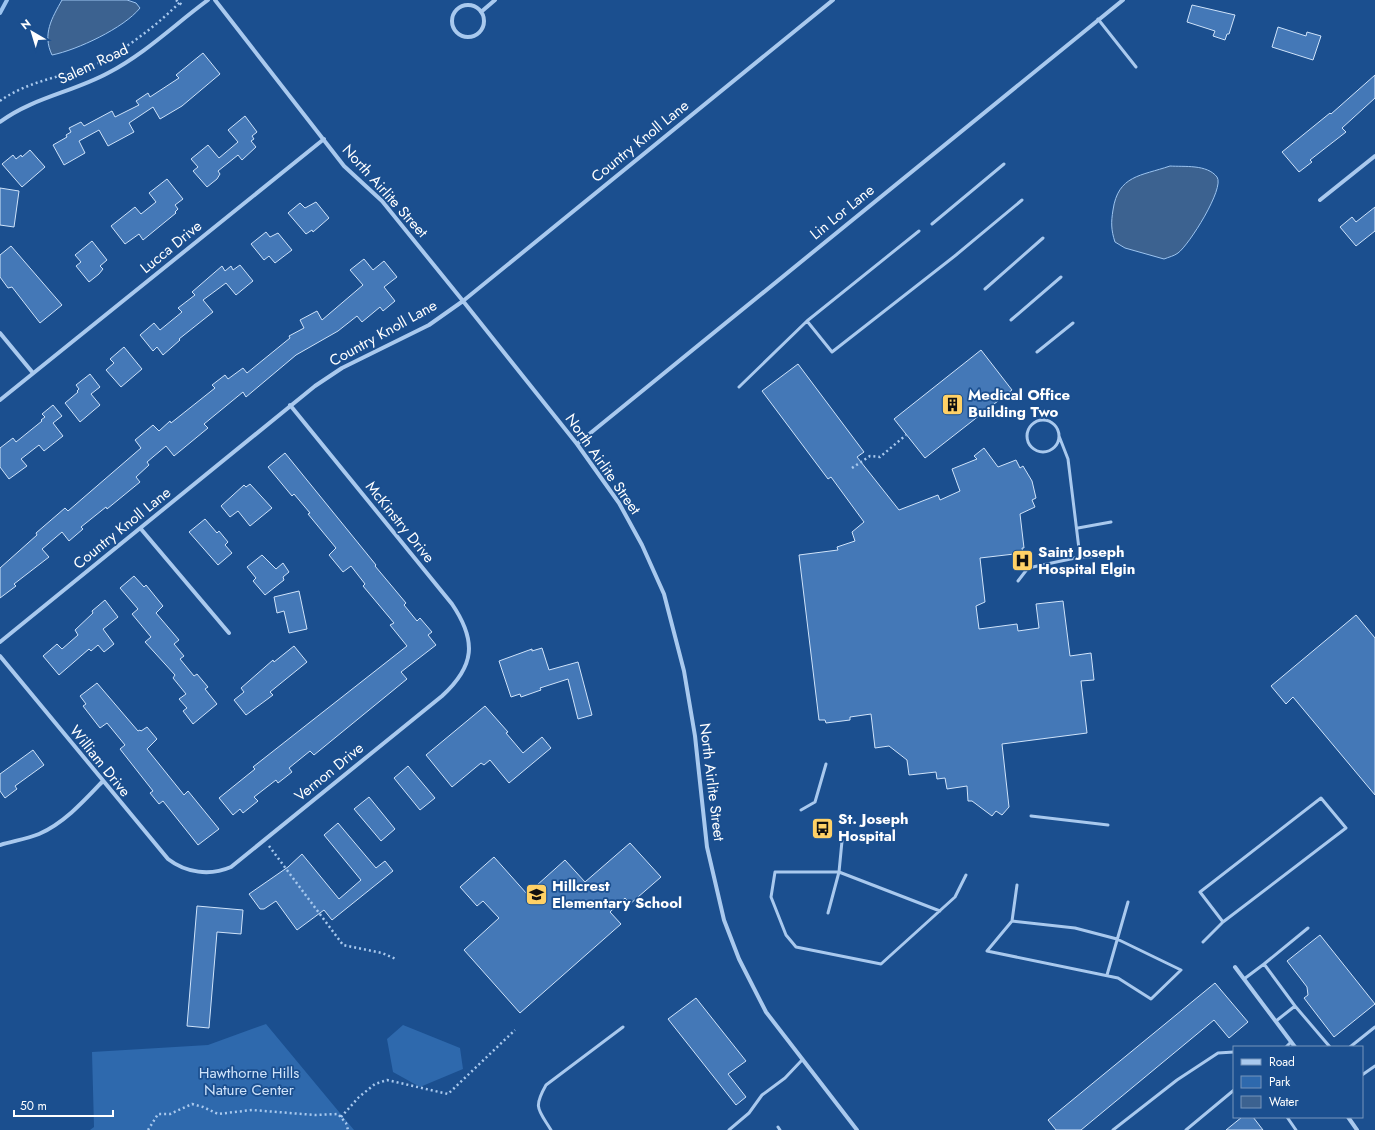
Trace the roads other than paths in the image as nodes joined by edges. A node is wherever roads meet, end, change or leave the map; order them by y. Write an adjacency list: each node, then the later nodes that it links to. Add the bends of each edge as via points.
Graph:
1 (208, 0): 9 (street, Salem Road, via 139,56 106,74 14,111)
2 (215, 0): 10 (street, North Airlite Street)
3 (494, 0): 6 (street)
4 (833, 0): 20 (street, Country Knoll Lane)
5 (1123, 0): 7 (street, Lin Lor Lane)
6 (481, 12): 6 (street, via 473,6 458,8 451,22 456,32 465,37 476,35 483,27)
7 (1098, 19): 8 (lane); 31 (street, Lin Lor Lane)
8 (1136, 67)
9 (0, 122)
10 (324, 139): 20 (street, North Airlite Street, via 344,166 382,201); 26 (street, Lucca Drive)
11 (1375, 156): 14 (street)
12 (1004, 164): 15 (lane)
13 (1022, 200): 22 (lane, via 832,352)
14 (1320, 200)
15 (932, 224)
16 (919, 231): 22 (lane)
17 (1043, 238): 19 (lane)
18 (1061, 277): 21 (lane)
19 (985, 289)
20 (463, 301): 29 (street, Country Knoll Lane, via 429,325 342,368); 31 (street, North Airlite Street)
21 (1011, 320)
22 (807, 321): 27 (lane)
23 (1073, 324): 25 (lane)
24 (0, 334): 26 (street)
25 (1037, 352)
26 (33, 373): 28 (street, Lucca Drive)
27 (739, 387)
28 (0, 400)
29 (290, 405): 34 (street, Country Knoll Lane); 41 (street, McKinstry Drive, via 462,618 470,642)
30 (1059, 436): 30 (lane, via 1055,425 1046,420 1030,425 1026,436 1034,450 1045,452 1055,446); 33 (lane, via 1068,458)
31 (577, 444): 75 (street, North Airlite Street, via 619,503 664,594 684,671 695,736 707,847 724,920 739,959 766,1012)
32 (1111, 522): 33 (lane)
33 (1078, 528): 36 (lane)
34 (140, 529): 38 (street); 39 (street, Country Knoll Lane)
35 (1114, 556): 36 (lane)
36 (1080, 557): 37 (lane, via 1028,568)
37 (1018, 581)
38 (229, 633)
39 (0, 642)
40 (0, 656): 43 (street, William Drive)
41 (467, 662): 49 (street, Vernon Drive, via 458,680 442,696 231,867 206,873)
42 (826, 764): 44 (lane, via 815,802)
43 (102, 782): 48 (street, via 53,826 39,834); 49 (street, William Drive, via 168,860 176,866)
44 (801, 810)
45 (1031, 816): 46 (lane)
46 (1108, 825)
47 (842, 841): 50 (lane)
48 (0, 844)
49 (190, 870)
50 (839, 872): 54 (lane); 54 (lane, via 774,872 771,897 786,935 796,947 881,964); 55 (lane)
51 (966, 875): 54 (lane, via 955,897)
52 (1017, 885): 56 (lane)
53 (1128, 902): 59 (lane)
54 (940, 911)
55 (828, 912)
56 (1012, 921): 59 (lane, via 1075,928); 63 (lane, via 987,951)
57 (1223, 922): 57 (lane, via 1346,828 1321,798 1200,892); 60 (lane)
58 (1308, 928): 61 (lane)
59 (1117, 939): 63 (lane); 63 (lane, via 1181,970 1151,1000 1118,978)
60 (1203, 942)
61 (1264, 964): 64 (lane); 65 (lane)
62 (1235, 967): 64 (street)
63 (1107, 975)
64 (1244, 979): 66 (street)
65 (1295, 1006): 66 (lane); 72 (lane)
66 (1276, 1021): 69 (street)
67 (623, 1027): 81 (lane, via 546,1085 538,1099 538,1110)
68 (1375, 1027): 73 (lane)
69 (1292, 1042): 70 (lane); 71 (street)
70 (1287, 1046)
71 (1294, 1046)
72 (1329, 1046)
73 (1351, 1046)
74 (1233, 1052): 84 (lane, via 1218,1053 1177,1080)
75 (802, 1060): 82 (lane, via 785,1078 762,1095 749,1113); 83 (street, North Airlite Street)
76 (1375, 1066): 77 (lane)
77 (1363, 1074)
78 (1233, 1091): 85 (lane)
79 (1288, 1118): 86 (lane)
80 (1349, 1118): 87 (street)
81 (551, 1130)
82 (729, 1130)
83 (857, 1130)
84 (1113, 1130)
85 (1186, 1130)
86 (1296, 1130)
87 (1358, 1130)

